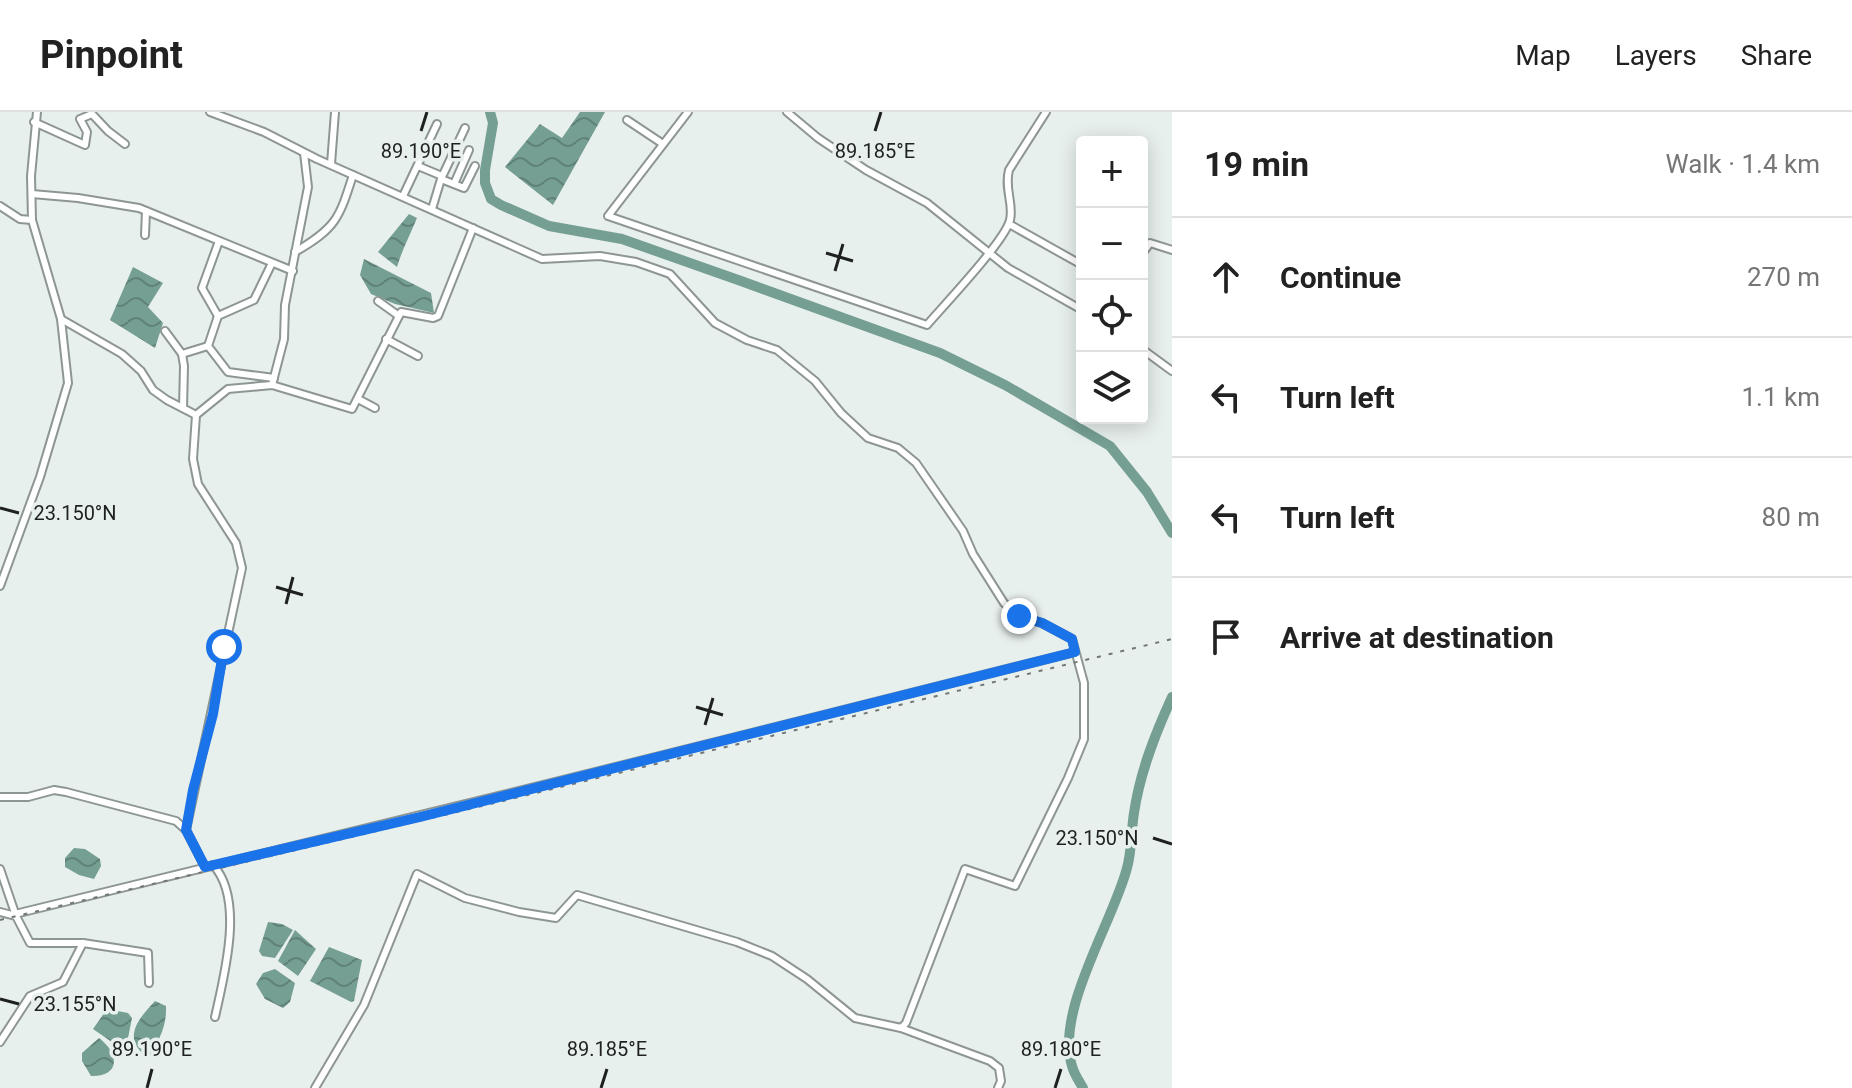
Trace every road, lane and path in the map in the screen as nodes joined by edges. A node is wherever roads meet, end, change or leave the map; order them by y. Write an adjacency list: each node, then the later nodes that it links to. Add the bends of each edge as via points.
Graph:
1 (37, 112): 9 (street)
2 (210, 112): 15 (street)
3 (335, 112): 16 (street)
4 (688, 112): 13 (street)
5 (787, 112): 35 (street, via 866,170 927,203)
6 (1046, 112): 28 (street, via 1006,179)
7 (92, 113): 9 (street, via 80,119 87,132 85,145); 12 (street)
8 (627, 120): 13 (street)
9 (34, 122): 22 (street)
10 (437, 124): 17 (street)
11 (465, 128): 20 (street)
12 (125, 144)
13 (663, 144): 35 (street, via 608,216 927,325)
14 (469, 150): 21 (street)
15 (304, 153): 16 (street); 34 (street, via 308,187)
16 (331, 164): 19 (street)
17 (418, 166): 20 (street); 23 (street)
18 (475, 166): 21 (street, via 464,188)
19 (353, 175): 23 (street); 34 (street, via 332,228)
20 (441, 178): 21 (street); 25 (street)
21 (454, 184)
22 (32, 194): 26 (street); 27 (street)
23 (403, 196): 25 (street)
24 (0, 206): 27 (street)
25 (432, 209): 29 (street)
26 (146, 211): 30 (street); 31 (street)
27 (32, 220): 43 (street)
28 (1009, 224): 35 (street); 36 (street)
29 (473, 228): 42 (street, via 438,316); 59 (street, via 542,259 600,256 670,274 715,323 777,350 815,381 868,438 898,448 916,463 1004,603 1019,616 1072,639)
30 (145, 235)
31 (219, 241): 37 (street); 41 (street, via 202,288)
32 (1148, 246): 33 (street)
33 (1172, 250)
34 (295, 252): 38 (street)
35 (988, 253): 40 (street)
36 (1076, 262)
37 (272, 263): 38 (street); 41 (street, via 254,300)
38 (293, 271): 51 (street)
39 (378, 301): 42 (street)
40 (1076, 307)
41 (218, 316): 46 (street)
42 (399, 316): 45 (street)
43 (61, 319): 53 (street, via 122,354 153,390); 58 (street, via 68,383)
44 (165, 331): 48 (street)
45 (386, 339): 49 (street); 52 (street)
46 (208, 346): 48 (street); 51 (street, via 228,372)
47 (1146, 352): 50 (street)
48 (182, 354): 53 (street)
49 (418, 356)
50 (1172, 371)
51 (273, 381): 55 (street); 56 (street, via 228,389)
52 (358, 399): 54 (street); 55 (street)
53 (183, 408): 56 (street)
54 (375, 408)
55 (352, 409): 57 (street)
56 (196, 415): 61 (street, via 193,459 198,484 236,543 242,568)
57 (352, 421)
58 (0, 586)
59 (1075, 652): 62 (street); 69 (street, via 1084,683 1084,739 1068,778 1015,886 965,869)
60 (0, 797): 61 (street, via 66,792 176,821)
61 (186, 830): 62 (street)
62 (209, 866): 65 (street); 68 (street, via 225,880 230,924)
63 (0, 869): 65 (street)
64 (0, 912): 65 (street)
65 (16, 915): 66 (street, via 30,943)
66 (83, 943): 67 (street, via 148,953); 70 (street, via 63,982 30,996)
67 (149, 983)
68 (215, 1017)
69 (901, 1028): 71 (street, via 855,1018 772,956 737,942 577,895 556,918 519,912 465,898 417,874 364,1005); 72 (street, via 990,1061 999,1068)
70 (0, 1042)
71 (315, 1088)
72 (998, 1088)

